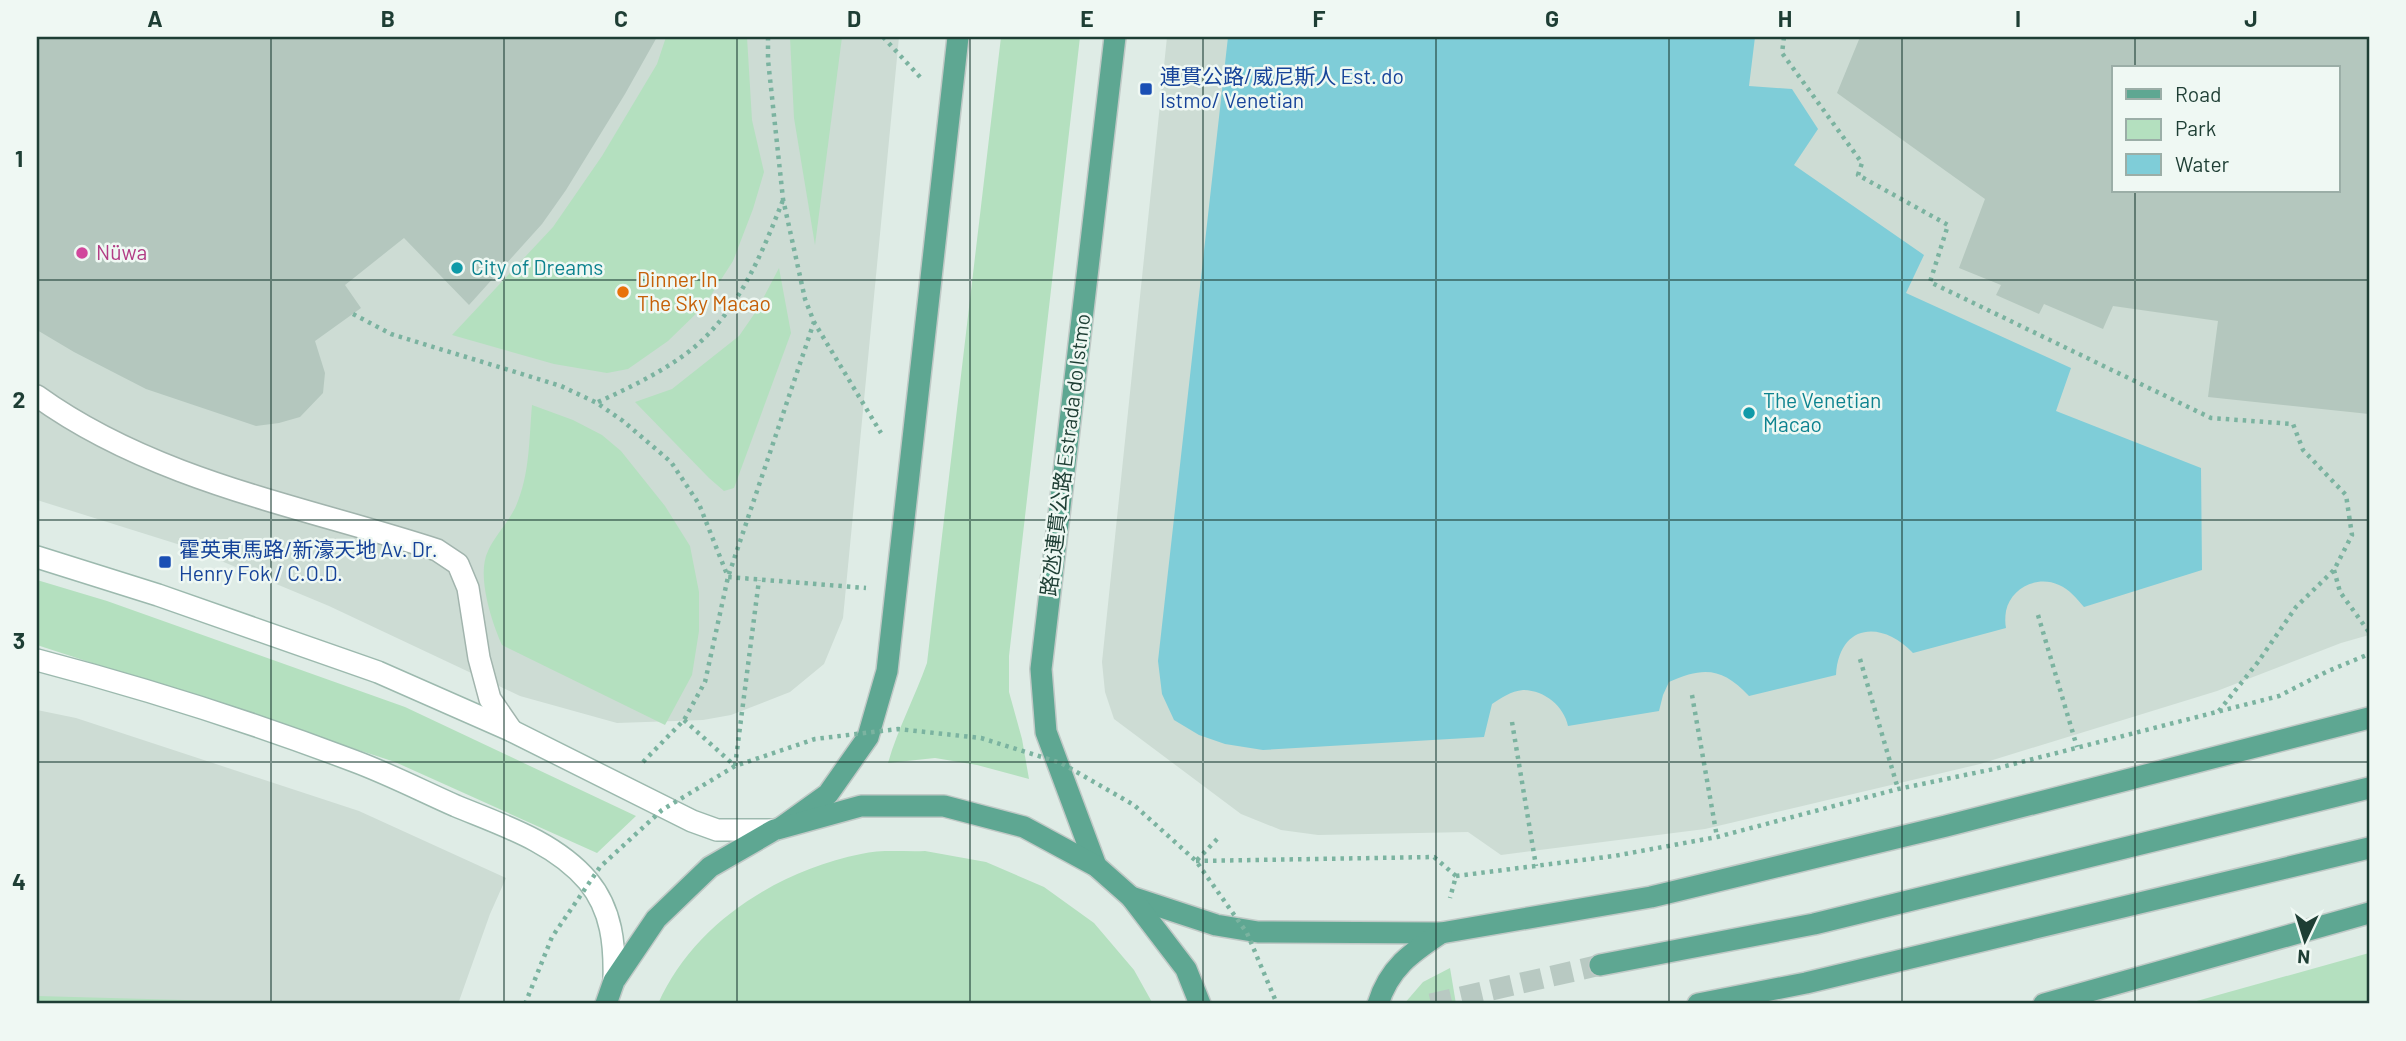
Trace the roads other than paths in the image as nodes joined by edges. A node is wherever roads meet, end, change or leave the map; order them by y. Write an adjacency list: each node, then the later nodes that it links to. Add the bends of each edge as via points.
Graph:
1 (958, 37): 9 (main road, via 887,671 868,737 828,794)
2 (1115, 37): 11 (main road, 路氹連貫公路 Estrada do Istmo, via 1041,669 1046,732)
3 (37, 396): 7 (main road, via 91,432 136,453 194,476 438,550 458,564 468,588 490,699)
4 (37, 557): 7 (main road, via 377,672)
5 (37, 660): 16 (main road, via 121,682 356,762 529,837 563,858 589,882 607,912 615,946)
6 (2369, 718): 14 (main road, via 1651,897)
7 (512, 731): 9 (main road, via 692,821 717,830)
8 (2369, 788): 15 (main road, via 1814,924)
9 (778, 829): 11 (main road, via 861,806 944,806 1024,827); 16 (main road, via 710,867 656,919)
10 (2369, 848): 20 (main road, via 1806,983)
11 (1096, 866): 12 (main road)
12 (1131, 897): 14 (main road, via 1216,925 1258,932); 18 (main road, via 1186,969)
13 (2369, 913): 21 (main road)
14 (1441, 933): 19 (main road, via 1408,955 1383,988)
15 (1600, 965)
16 (614, 981): 17 (main road)
17 (606, 1004)
18 (1200, 1004)
19 (1378, 1004)
20 (1698, 1004)
21 (2044, 1004)

